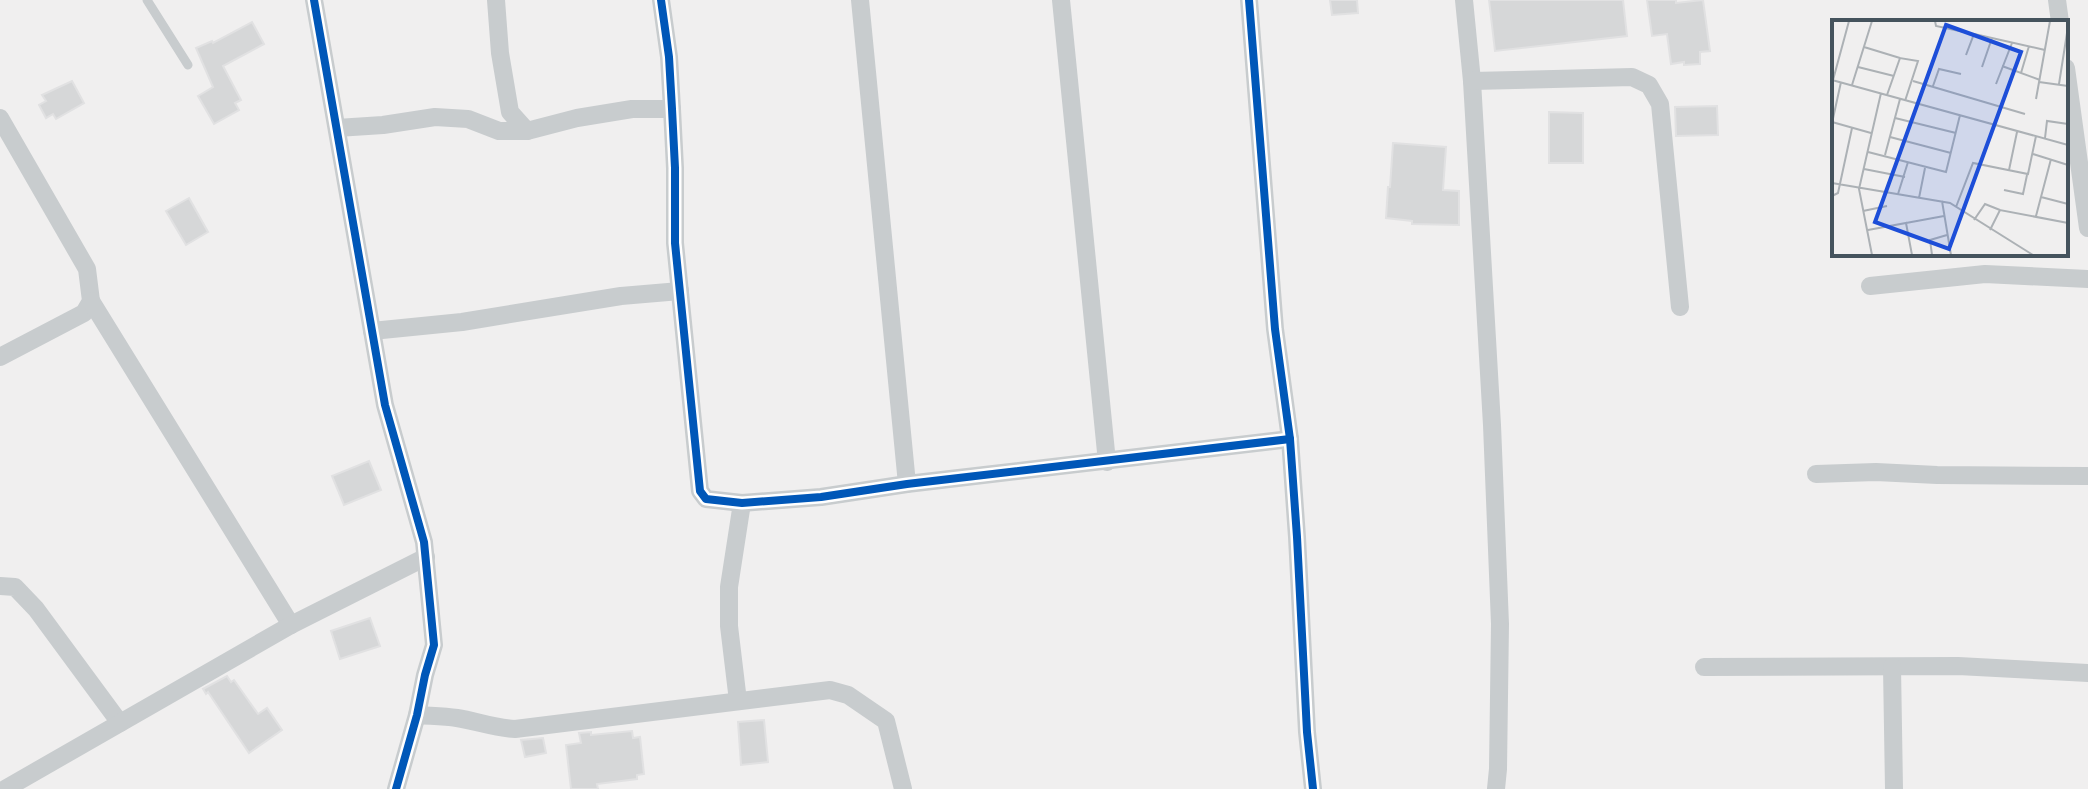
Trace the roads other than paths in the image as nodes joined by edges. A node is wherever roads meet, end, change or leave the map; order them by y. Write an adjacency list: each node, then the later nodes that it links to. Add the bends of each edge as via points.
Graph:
1 (147, 0): 11 (lane)
2 (314, 0): 16 (street)
3 (496, 0): 17 (street, via 510,112)
4 (661, 0): 14 (street)
5 (860, 0): 30 (street)
6 (1061, 0): 27 (street)
7 (1249, 0): 26 (street, via 1275,329)
8 (1464, 0): 12 (street)
9 (2057, 0): 10 (street)
10 (2060, 20)
11 (188, 65)
12 (1472, 81): 23 (street, via 1632,77 1649,85 1660,104); 45 (street, via 1500,624)
13 (2068, 83): 18 (street)
14 (672, 109): 17 (street, via 632,109); 21 (street)
15 (0, 118): 22 (street, via 87,269)
16 (337, 128): 17 (street, via 435,117 468,119 499,131); 24 (street)
17 (527, 131)
18 (2088, 228)
19 (2088, 279): 20 (street, via 1985,274)
20 (1870, 286)
21 (680, 291): 24 (street); 31 (street, via 700,491 706,499)
22 (91, 301): 25 (street, via 84,313); 34 (street)
23 (1680, 307)
24 (372, 331): 32 (street, via 385,405)
25 (0, 357)
26 (1290, 439): 27 (street); 44 (street)
27 (1107, 462): 30 (street)
28 (1816, 474): 29 (street)
29 (2088, 476)
30 (907, 484): 31 (street)
31 (742, 503): 38 (street, via 729,587)
32 (426, 557): 34 (street); 39 (street, via 434,645)
33 (0, 586): 40 (street, via 15,587 36,609)
34 (291, 625): 40 (street)
35 (1704, 667): 36 (street)
36 (1892, 667): 37 (street); 46 (street)
37 (2088, 673)
38 (738, 701): 39 (street, via 515,729); 43 (street, via 830,690 848,695 886,721)
39 (417, 715): 42 (street)
40 (120, 723): 41 (street)
41 (5, 789)
42 (396, 789)
43 (903, 789)
44 (1313, 789)
45 (1496, 789)
46 (1894, 789)

